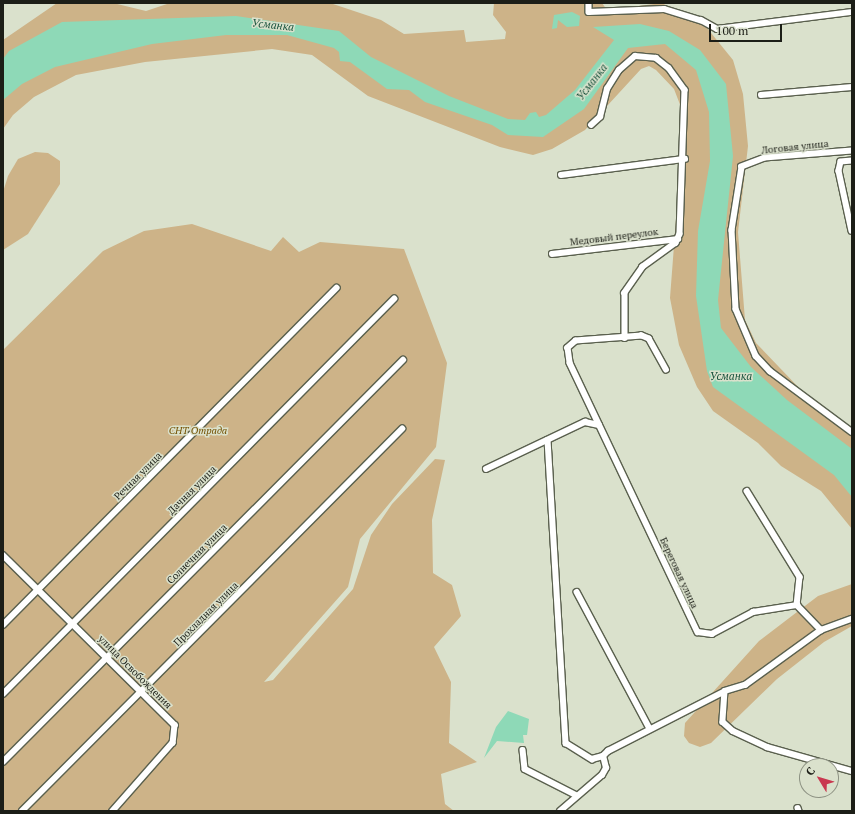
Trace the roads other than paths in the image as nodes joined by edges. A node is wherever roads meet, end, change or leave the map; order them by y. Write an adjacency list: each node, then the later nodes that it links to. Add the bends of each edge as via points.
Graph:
1 (589, 3): 2 (street, via 589,12 664,9 701,20 717,29)
2 (852, 12)
3 (852, 87): 4 (street)
4 (761, 95)
5 (591, 125): 7 (street, via 600,117 607,89 627,62 635,56 656,58 674,73 685,90)
6 (852, 151): 20 (street, Логовая улица, via 765,158 742,167 732,230 734,299 742,330 762,364)
7 (685, 159): 9 (street); 11 (street, via 684,219)
8 (852, 161): 10 (street, via 841,162 839,171)
9 (561, 175)
10 (852, 231)
11 (678, 238): 12 (street, Медовый переулок); 15 (street, via 643,267 624,293)
12 (552, 254)
13 (336, 288): 25 (street, Речная улица)
14 (394, 299): 29 (street, Дачная улица)
15 (625, 338): 17 (street, via 649,339); 18 (street, via 576,341 568,348 570,363)
16 (403, 360): 32 (street, Солнечная улица)
17 (666, 370)
18 (599, 426): 21 (street, via 585,422); 27 (street, Береговая улица, via 698,632 712,634 752,612)
19 (402, 429): 33 (street, Прохладная улица)
20 (852, 432)
21 (548, 440): 22 (street); 38 (street, via 566,743 592,759)
22 (486, 468)
23 (747, 491): 27 (street, via 800,577)
24 (3, 555): 25 (street, улица Освобождения)
25 (38, 590): 29 (street, улица Освобождения); 30 (street, Речная улица)
26 (577, 592): 36 (street)
27 (797, 605): 31 (street)
28 (852, 619): 31 (street)
29 (73, 624): 32 (street, улица Освобождения); 35 (street, Дачная улица)
30 (3, 625)
31 (820, 630): 34 (street, via 745,685)
32 (107, 657): 33 (street, улица Освобождения); 39 (street, Солнечная улица)
33 (141, 691): 42 (street, Прохладная улица); 43 (street, улица Освобождения, via 175,725 177,735)
34 (725, 691): 36 (street); 40 (street, via 723,722 733,731 767,748)
35 (3, 694)
36 (650, 729): 38 (street)
37 (523, 750): 41 (street, via 526,769)
38 (603, 756): 41 (street, via 606,768 602,775)
39 (3, 762)
40 (852, 771)
41 (576, 795): 44 (street)
42 (22, 811)
43 (113, 811)
44 (560, 811)

